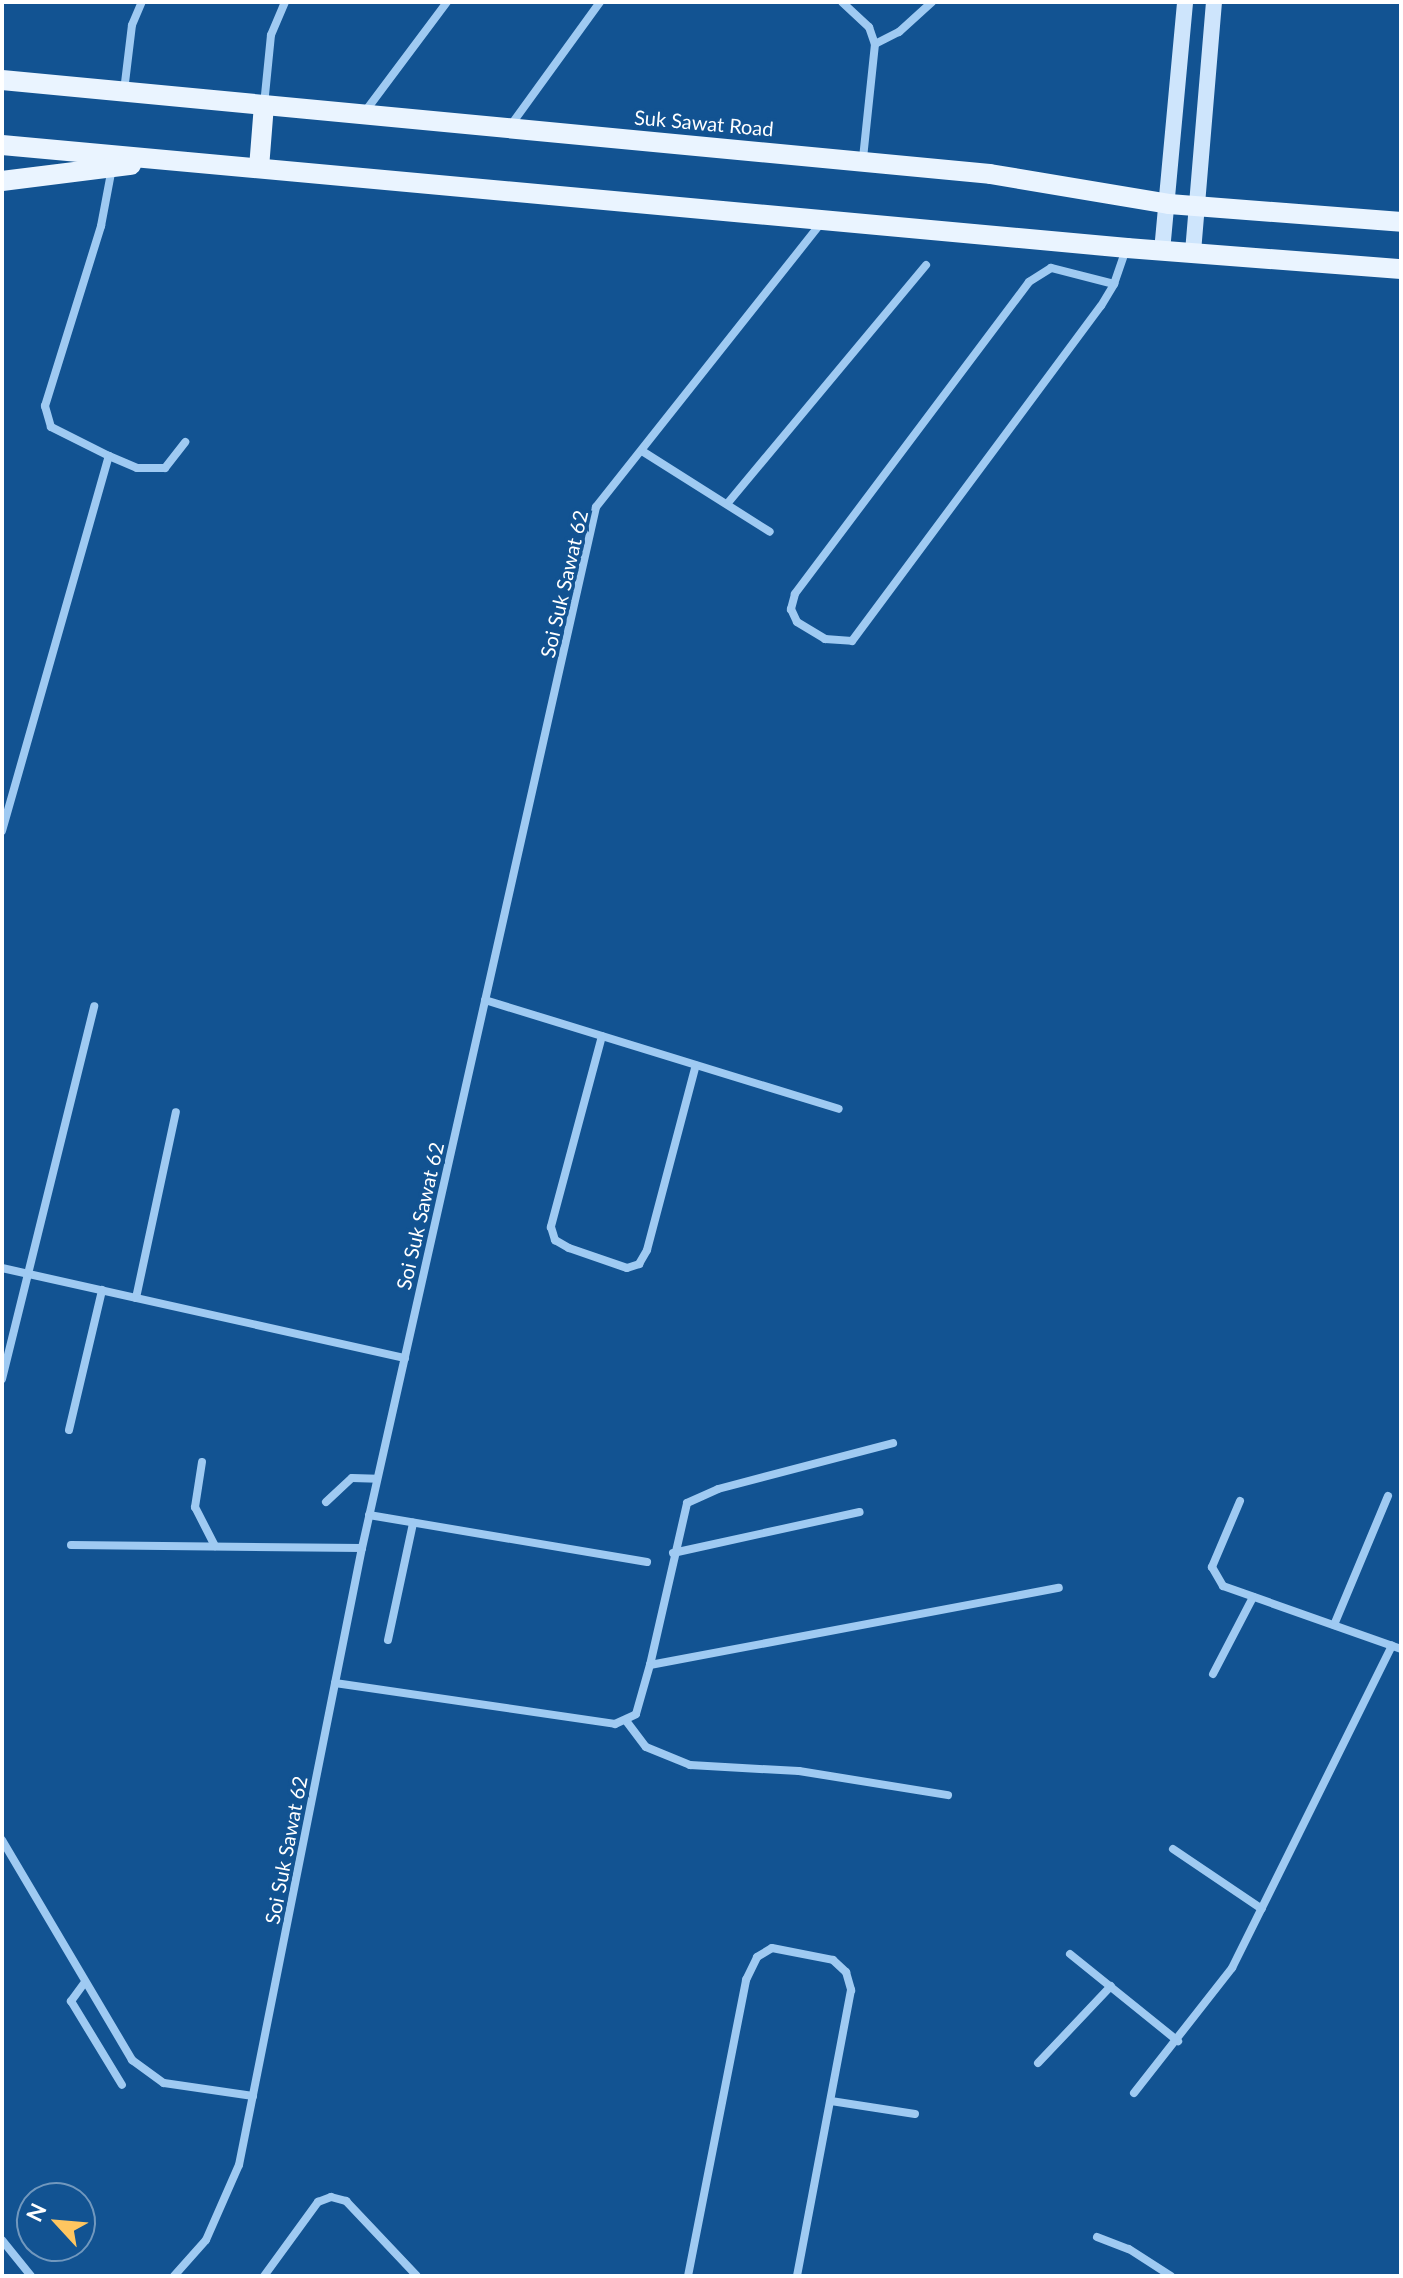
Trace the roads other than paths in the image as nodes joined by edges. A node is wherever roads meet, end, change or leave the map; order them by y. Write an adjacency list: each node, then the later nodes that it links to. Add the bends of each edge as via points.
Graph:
1 (142, 2): 11 (street, via 132,25)
2 (285, 2): 12 (street, via 271,35)
3 (447, 2): 13 (street)
4 (600, 2): 14 (street)
5 (842, 2): 9 (street, via 869,27)
6 (932, 2): 9 (street, via 899,32)
7 (1185, 2): 21 (main road)
8 (1214, 2): 22 (main road)
9 (875, 44): 17 (street)
10 (2, 80): 11 (main road, Suk Sawat Road)
11 (124, 91): 12 (main road, Suk Sawat Road)
12 (264, 105): 13 (main road, Suk Sawat Road); 19 (main road)
13 (363, 114): 14 (main road, Suk Sawat Road)
14 (508, 128): 17 (main road, Suk Sawat Road)
15 (2, 145): 16 (main road)
16 (167, 160): 18 (main road); 19 (main road)
17 (863, 162): 21 (main road, Suk Sawat Road, via 990,174)
18 (112, 168): 20 (main road); 33 (street, via 101,226 45,406 51,427)
19 (259, 168): 23 (main road)
20 (2, 181)
21 (1169, 204): 22 (main road, Suk Sawat Road); 26 (main road)
22 (1196, 205): 24 (main road, Suk Sawat Road); 27 (main road)
23 (823, 220): 25 (main road); 32 (street, Soi Suk Sawat 62)
24 (1401, 222)
25 (1127, 248): 26 (main road); 30 (street)
26 (1162, 251): 27 (main road)
27 (1193, 252): 29 (main road)
28 (926, 265): 34 (street)
29 (1401, 269)
30 (1114, 284): 30 (street, via 1051,268 1029,282 795,594 791,609 797,622 825,639 852,641)
31 (185, 442): 33 (street, via 165,468 137,468)
32 (642, 451): 34 (street); 37 (street, Soi Suk Sawat 62, via 596,507)
33 (109, 456): 36 (street)
34 (727, 504): 35 (street)
35 (770, 532)
36 (2, 831)
37 (485, 1000): 39 (street); 47 (street, Soi Suk Sawat 62)
38 (94, 1006): 44 (street)
39 (602, 1036): 40 (street); 40 (street, via 551,1227 555,1240 569,1248 627,1268 639,1264 647,1250)
40 (696, 1065): 41 (street)
41 (839, 1109)
42 (176, 1112): 46 (street)
43 (2, 1268): 44 (street)
44 (26, 1274): 45 (street); 48 (street)
45 (102, 1290): 46 (street); 49 (street)
46 (136, 1298): 47 (street)
47 (405, 1358): 52 (street, Soi Suk Sawat 62)
48 (2, 1379)
49 (69, 1430)
50 (893, 1443): 62 (street, via 687,1503)
51 (202, 1462): 60 (street, via 195,1507)
52 (377, 1479): 55 (street, via 352,1478); 57 (street, Soi Suk Sawat 62)
53 (1388, 1496): 66 (street)
54 (1240, 1501): 65 (street, via 1212,1567 1223,1586)
55 (326, 1502)
56 (860, 1512): 62 (street)
57 (369, 1515): 58 (street); 61 (street, Soi Suk Sawat 62)
58 (413, 1523): 63 (street); 67 (street)
59 (71, 1545): 60 (street)
60 (215, 1546): 61 (street)
61 (362, 1548): 71 (street, Soi Suk Sawat 62)
62 (673, 1553): 69 (street)
63 (647, 1562)
64 (1059, 1588): 69 (street)
65 (1253, 1597): 66 (street); 70 (street)
66 (1334, 1625): 68 (street)
67 (388, 1640)
68 (1396, 1647): 76 (street)
69 (650, 1665): 72 (street, via 636,1714)
70 (1213, 1674)
71 (335, 1683): 72 (street); 84 (street, Soi Suk Sawat 62)
72 (627, 1722): 73 (street, via 646,1747 690,1765 799,1771)
73 (948, 1795)
74 (2, 1840): 78 (street)
75 (1173, 1849): 76 (street)
76 (1262, 1909): 80 (street, via 1232,1968)
77 (1070, 1954): 79 (street)
78 (85, 1982): 82 (street, via 71,2001); 84 (street, via 146,2074 164,2083)
79 (1111, 1986): 80 (street); 81 (street)
80 (1178, 2041): 83 (street)
81 (1038, 2063)
82 (122, 2085)
83 (1134, 2093)
84 (253, 2096): 90 (street, Soi Suk Sawat 62, via 228,2199 206,2240)
85 (831, 2101): 86 (street); 93 (street, via 851,1990 846,1972 833,1960 772,1948 757,1957 746,1980); 94 (street)
86 (915, 2114)
87 (1097, 2237): 95 (street, via 1129,2249)
88 (2, 2240): 89 (street)
89 (31, 2276)
90 (174, 2276)
91 (264, 2276): 92 (street, via 318,2202 331,2197 346,2201)
92 (417, 2276)
93 (688, 2276)
94 (797, 2276)
95 (1171, 2276)

